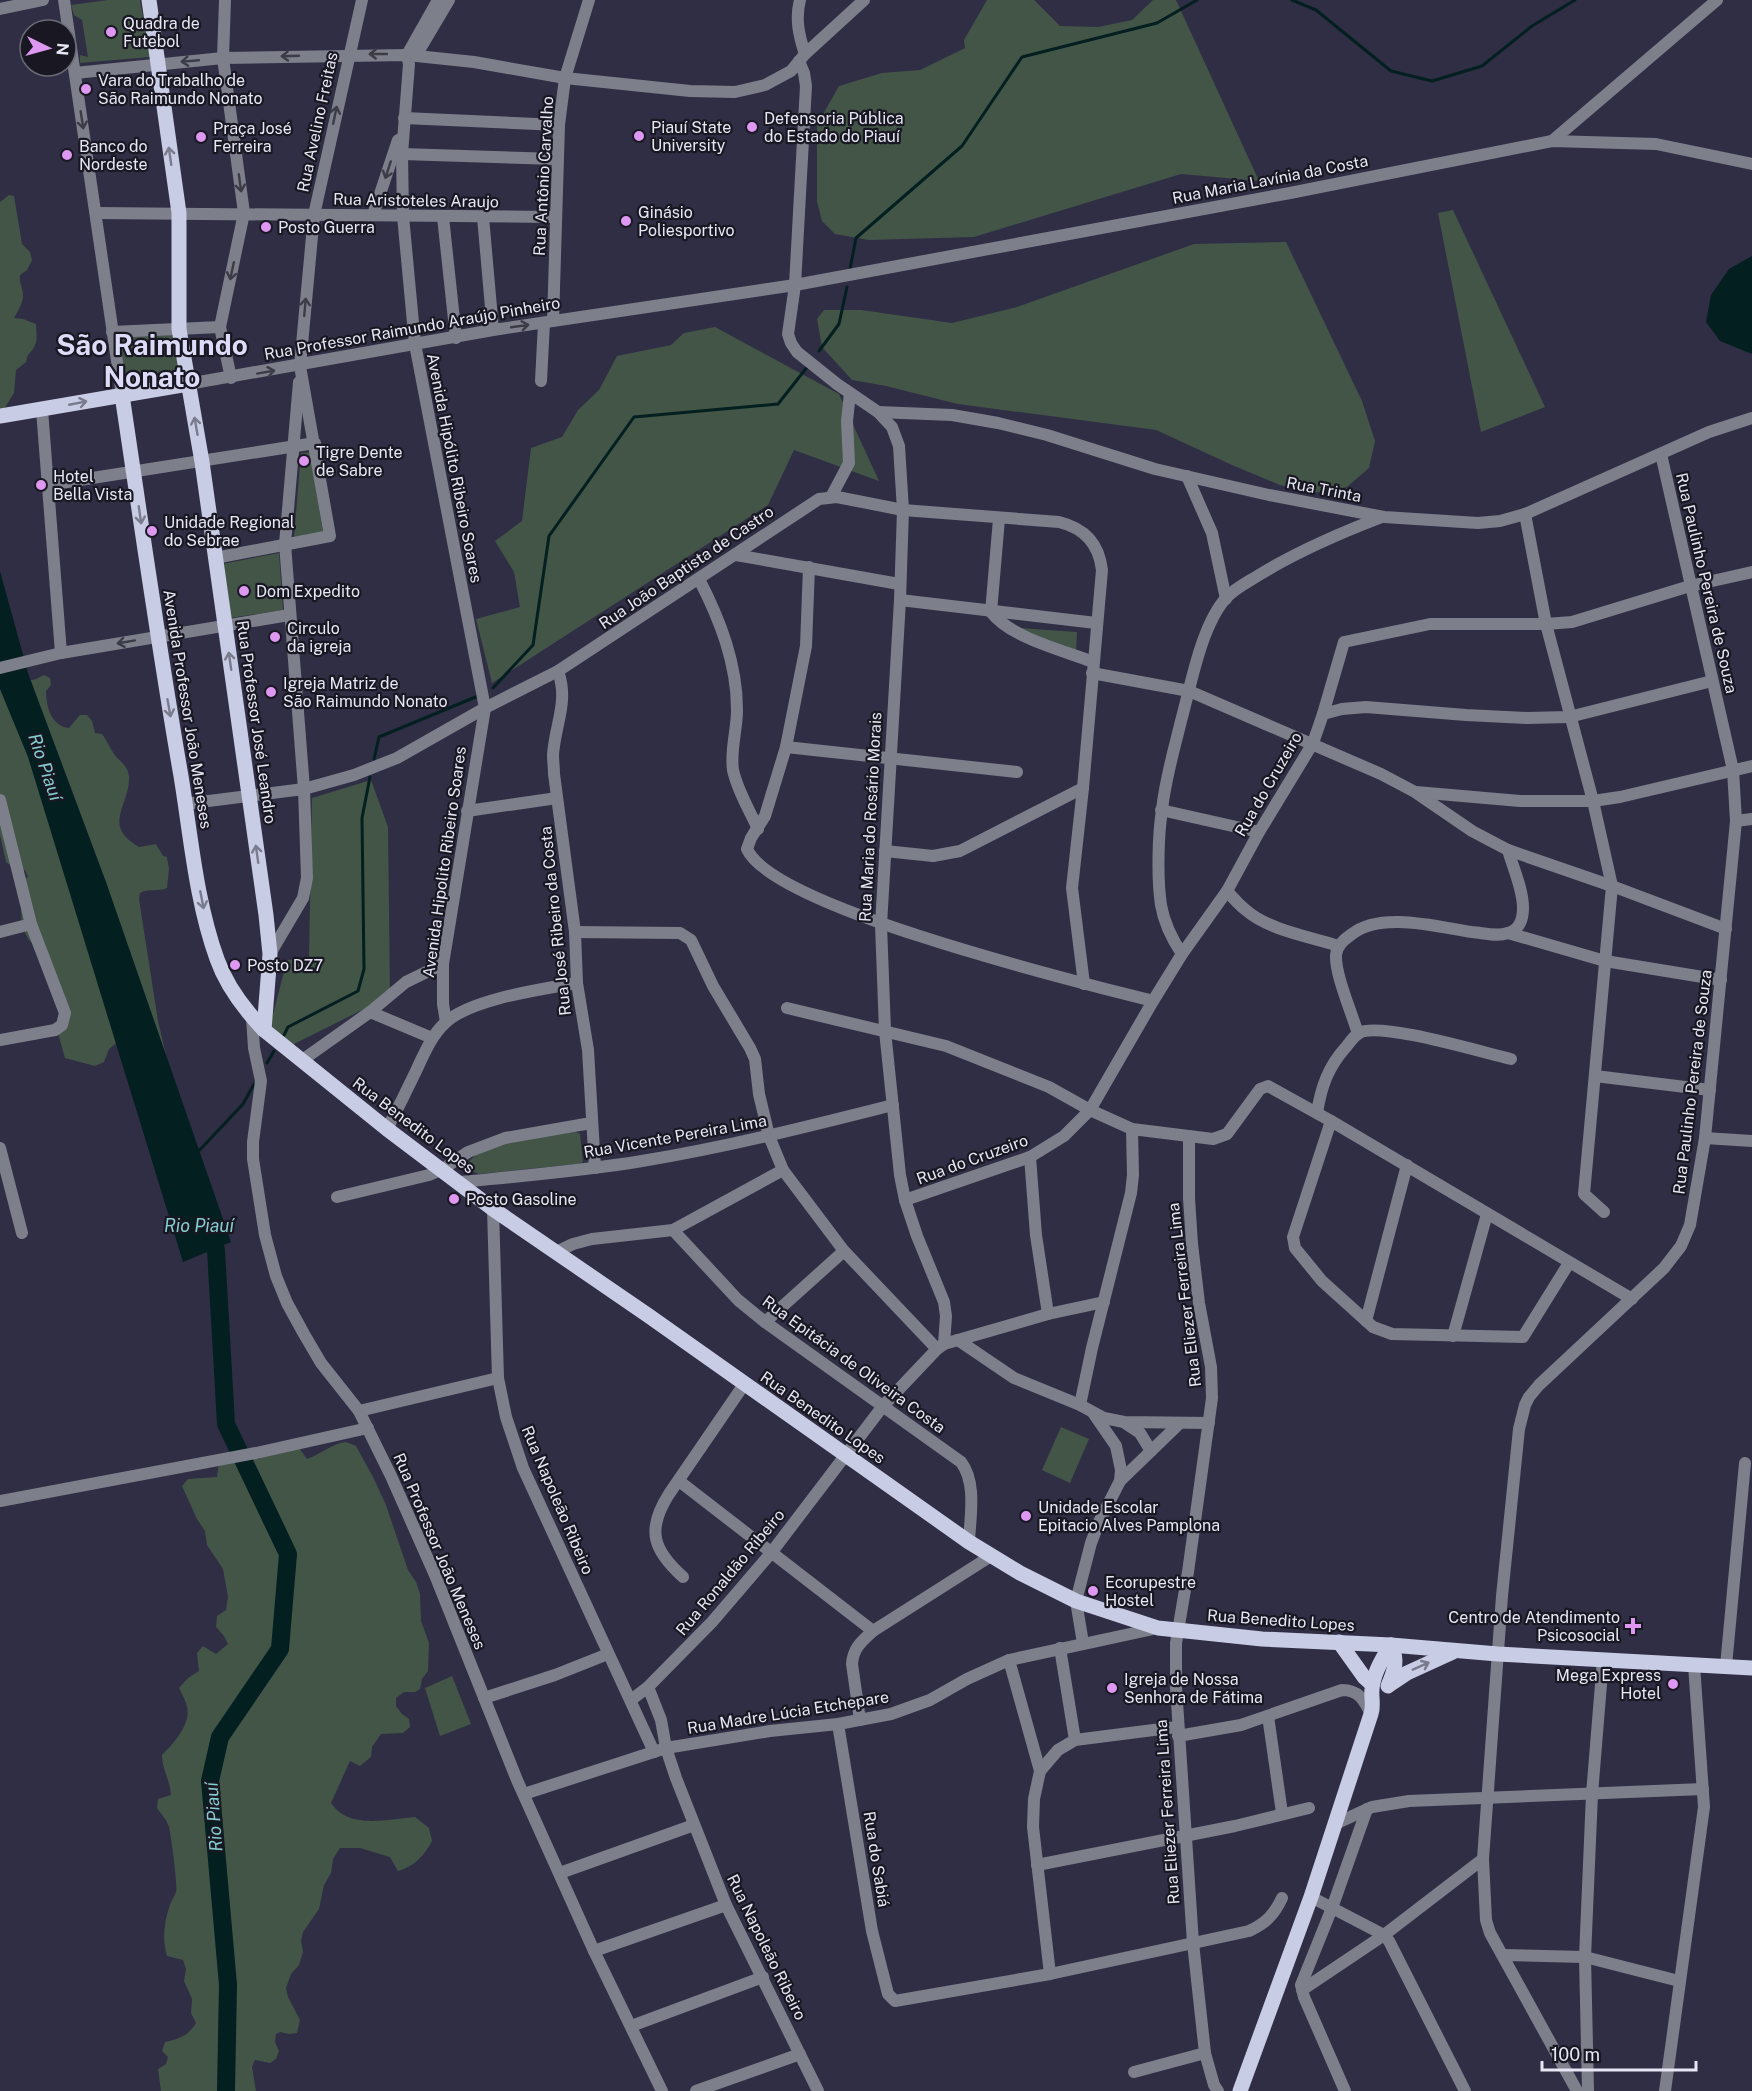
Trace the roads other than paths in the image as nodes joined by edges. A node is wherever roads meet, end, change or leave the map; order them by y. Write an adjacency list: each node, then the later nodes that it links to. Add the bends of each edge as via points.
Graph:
1 (43, 0): 12 (street)
2 (64, 0): 13 (street)
3 (149, 0): 18 (main road, Rua Professor José Leandro)
4 (225, 0): 15 (street)
5 (362, 0): 14 (street, Rua Avelino Freitas)
6 (438, 0): 16 (street, Avenida Hipólito Ribeiro Soares)
7 (449, 0): 16 (street, Avenida Hipólito Ribeiro Soares)
8 (589, 0): 21 (street, Rua Antônio Carvalho)
9 (800, 0): 17 (street, via 797,22)
10 (864, 0): 17 (street)
11 (1717, 0): 24 (street)
12 (0, 9)
13 (67, 18)
14 (348, 54): 15 (street, one-way to 15); 16 (street, one-way to 14); 32 (street, Rua Avelino Freitas, one-way to 14)
15 (223, 57): 18 (street, one-way to 18); 30 (street, one-way to 30)
16 (411, 58): 21 (street, via 474,62); 22 (street, Avenida Hipólito Ribeiro Soares)
17 (802, 58): 21 (street, via 791,71 774,81 735,92); 37 (street, via 806,86)
18 (157, 64): 19 (street); 29 (main road, Rua Professor José Leandro, one-way to 18)
19 (78, 73)
20 (76, 78): 28 (street, one-way to 28)
21 (565, 78): 23 (street, Rua Antônio Carvalho)
22 (403, 121): 23 (street); 25 (street, Avenida Hipólito Ribeiro Soares); 31 (street, Avenida Hipólito Ribeiro Soares, one-way to 31)
23 (559, 125): 26 (street, Rua Antônio Carvalho)
24 (1552, 141): 27 (street, Rua Maria Lavínia da Costa, via 1656,144); 37 (street, Rua Maria Lavínia da Costa)
25 (402, 154): 26 (street); 33 (street, Avenida Hipólito Ribeiro Soares)
26 (557, 159): 36 (street, Rua Antônio Carvalho)
27 (1752, 164)
28 (97, 213): 29 (street, Rua Aristoteles Araujo); 42 (street)
29 (179, 213): 30 (street, Rua Aristoteles Araujo); 40 (main road, Rua Professor José Leandro)
30 (244, 213): 32 (street, Rua Aristoteles Araujo); 39 (street, one-way to 39)
31 (373, 215): 32 (street, Rua Aristoteles Araujo); 33 (street, Rua Aristoteles Araujo)
32 (314, 216): 45 (street, Rua Avelino Freitas, one-way to 32)
33 (404, 216): 34 (street, Rua Aristoteles Araujo); 44 (street, Avenida Hipólito Ribeiro Soares)
34 (443, 217): 35 (street, Rua Aristoteles Araujo); 43 (street)
35 (483, 217): 36 (street, Rua Aristoteles Araujo); 41 (street)
36 (555, 217): 38 (street, Rua Antônio Carvalho)
37 (795, 285): 38 (street, Rua Professor Raimundo Araújo Pinheiro); 49 (street, Rua Maria do Rosário Morais, via 788,334 791,343)
38 (549, 322): 41 (street, Rua Professor Raimundo Araújo Pinheiro, one-way to 38); 47 (street, Rua Antônio Carvalho)
39 (220, 327): 40 (street); 46 (street)
40 (179, 329): 42 (street); 48 (main road, Rua Professor José Leandro)
41 (493, 330): 43 (street, Rua Professor Raimundo Araújo Pinheiro)
42 (112, 332): 50 (street)
43 (456, 338): 44 (street, Rua Professor Raimundo Araújo Pinheiro)
44 (415, 344): 45 (street, Rua Professor Raimundo Araújo Pinheiro); 89 (street, Avenida Hipólito Ribeiro Soares)
45 (300, 366): 46 (street, Rua Professor Raimundo Araújo Pinheiro, one-way to 45); 55 (street, Rua Avelino Freitas); 56 (street)
46 (231, 378): 48 (street, Rua Professor Raimundo Araújo Pinheiro)
47 (541, 381)
48 (188, 384): 50 (main road, Rua Professor Raimundo Araújo Pinheiro); 58 (main road, Rua Professor José Leandro, one-way to 48)
49 (850, 393): 52 (street, Rua Maria do Rosário Morais); 62 (street, via 846,421 849,463)
50 (122, 395): 51 (main road, Rua Professor Raimundo Araújo Pinheiro, one-way to 50); 59 (main road, Avenida Professor João Meneses)
51 (42, 410): 53 (main road, Rua Professor Raimundo Araújo Pinheiro); 61 (street)
52 (878, 412): 60 (street, Rua Trinta, via 982,419); 63 (street, Rua Maria do Rosário Morais, via 892,428 900,446)
53 (0, 416)
54 (1752, 418): 57 (street, Rua Trinta)
55 (315, 443): 56 (street); 67 (street, Rua Avelino Freitas, via 330,536)
56 (294, 446): 58 (street); 67 (street)
57 (1661, 454): 64 (street, Rua Trinta); 74 (street, Rua Paulinho Pereira de Souza)
58 (202, 462): 59 (street); 69 (main road, Rua Professor José Leandro)
59 (133, 472): 61 (street); 82 (main road, Avenida Professor João Meneses, one-way to 82)
60 (1187, 476): 65 (street, Rua Trinta); 75 (street, via 1212,533)
61 (48, 485): 83 (street)
62 (831, 497): 63 (street); 68 (street, Rua João Baptista de Castro, via 811,503)
63 (903, 510): 66 (street); 73 (street, Rua Maria do Rosário Morais)
64 (1525, 514): 65 (street, Rua Trinta, via 1478,523); 80 (street)
65 (1384, 517): 75 (street, via 1301,551 1242,585)
66 (999, 519): 77 (street); 79 (street, via 1059,522 1072,525 1089,538 1102,570)
67 (285, 544): 69 (street); 78 (street)
68 (736, 555): 70 (street); 72 (street, Rua João Baptista de Castro)
69 (215, 558): 81 (main road, Rua Professor José Leandro)
70 (809, 567): 73 (street); 93 (street, via 806,646)
71 (1752, 572): 74 (street, Rua do Cruzeiro)
72 (699, 579): 86 (street, Rua João Baptista de Castro); 110 (street, via 715,611 732,663 737,711 733,766)
73 (899, 584): 76 (street, Rua Maria do Rosário Morais)
74 (1690, 586): 80 (street, Rua do Cruzeiro, via 1582,619); 87 (street, Rua Paulinho Pereira de Souza)
75 (1226, 599): 88 (street, via 1202,645)
76 (900, 600): 77 (street); 94 (street, Rua Maria do Rosário Morais)
77 (992, 612): 79 (street); 84 (street, via 1017,633)
78 (290, 615): 81 (street); 99 (street)
79 (1096, 623): 84 (street)
80 (1546, 624): 90 (street, Rua do Cruzeiro, via 1430,624 1344,642); 91 (street)
81 (225, 625): 82 (street); 101 (main road, Rua Professor José Leandro, one-way to 81)
82 (157, 637): 83 (street, one-way to 83); 105 (main road, Avenida Professor João Meneses, one-way to 105)
83 (62, 653): 85 (street)
84 (1092, 667): 88 (street); 98 (street)
85 (0, 668)
86 (558, 672): 89 (street, Rua João Baptista de Castro); 102 (street, Rua José Ribeiro da Costa, via 562,705 553,754)
87 (1712, 681): 91 (street); 96 (street, Rua Paulinho Pereira de Souza)
88 (1189, 691): 92 (street); 106 (street)
89 (485, 708): 99 (street, Rua João Baptista de Castro, via 397,758); 107 (street, Avenida Hipolito Ribeiro Soares)
90 (1323, 714): 91 (street, via 1366,707 1466,716); 92 (street, Rua do Cruzeiro)
91 (1569, 717): 104 (street)
92 (1313, 743): 100 (street); 111 (street, Rua do Cruzeiro)
93 (786, 747): 94 (street); 110 (street)
94 (889, 759): 97 (street); 113 (street, Rua Maria do Rosário Morais)
95 (1752, 766): 96 (street)
96 (1733, 770): 104 (street); 109 (street, Rua Paulinho Pereira de Souza)
97 (1017, 772)
98 (1083, 788): 113 (street, via 960,851 933,856); 129 (street, via 1072,897)
99 (304, 789): 101 (street, Rua João Baptista de Castro); 123 (street, via 306,889)
100 (1415, 792): 104 (street, via 1520,801); 112 (street)
101 (249, 795): 105 (street, Rua João Baptista de Castro); 123 (main road, Rua Professor José Leandro, one-way to 101)
102 (557, 798): 107 (street); 120 (street, Rua José Ribeiro da Costa)
103 (0, 800): 116 (street)
104 (1593, 801): 114 (street)
105 (185, 804): 133 (main road, Avenida Professor João Meneses, one-way to 133, via 216,958 225,979)
106 (1161, 810): 111 (street); 124 (street, via 1161,905)
107 (467, 811): 126 (street, Avenida Hipolito Ribeiro Soares)
108 (1752, 819): 109 (street)
109 (1736, 821): 118 (street, Rua Paulinho Pereira de Souza)
110 (758, 829): 117 (street, via 747,849 752,859 768,872)
111 (1259, 832): 115 (street, Rua do Cruzeiro)
112 (1508, 850): 114 (street); 121 (street, via 1523,906 1518,928)
113 (885, 851): 117 (street, Rua Maria do Rosário Morais)
114 (1612, 886): 118 (street); 125 (street)
115 (1227, 891): 122 (street, via 1256,917); 124 (street, Rua do Cruzeiro)
116 (31, 924): 119 (street); 139 (street, via 64,1011 62,1025 55,1030)
117 (881, 925): 129 (street); 136 (street, Rua Maria do Rosário Morais)
118 (1726, 929): 127 (street, Rua Paulinho Pereira de Souza)
119 (0, 932)
120 (574, 933): 128 (street, Rua José Ribeiro da Costa); 151 (street, via 680,933 691,940 753,1053)
121 (1508, 933): 122 (street, via 1380,922 1360,928); 125 (street)
122 (1339, 946): 137 (street, via 1338,971)
123 (270, 954): 135 (main road, Rua Professor José Leandro)
124 (1182, 954): 130 (street, Rua do Cruzeiro)
125 (1605, 961): 127 (street); 142 (street)
126 (443, 964): 132 (street, via 406,982); 134 (street, Avenida Hipolito Ribeiro Soares)
127 (1721, 980): 143 (street, Rua Paulinho Pereira de Souza)
128 (577, 983): 134 (street, via 492,1002); 148 (street, Rua José Ribeiro da Costa, via 588,1050)
129 (1084, 984): 130 (street)
130 (1153, 1001): 145 (street, Rua do Cruzeiro)
131 (787, 1008): 136 (street)
132 (370, 1012): 138 (street); 141 (street)
133 (252, 1017): 135 (main road, Rua Benedito Lopes); 184 (street, Rua Professor João Meneses, via 261,1081 253,1159 269,1253 287,1303 304,1334 321,1363)
134 (446, 1022): 138 (street)
135 (264, 1030): 141 (main road, Rua Benedito Lopes)
136 (885, 1031): 144 (street, Rua Maria do Rosário Morais); 145 (street, via 986,1061 1049,1087)
137 (1358, 1034): 140 (street, via 1381,1030); 146 (street, via 1329,1068)
138 (432, 1038): 149 (street)
139 (0, 1040)
140 (1512, 1059)
141 (301, 1061): 149 (main road, Rua Benedito Lopes)
142 (1595, 1076): 143 (street); 165 (street, via 1584,1194)
143 (1710, 1090): 153 (street, Rua Paulinho Pereira de Souza)
144 (893, 1105): 151 (street, Rua Vicente Pereira Lima); 163 (street, Rua Maria do Rosário Morais)
145 (1090, 1110): 150 (street); 156 (street, Rua do Cruzeiro, via 1064,1136)
146 (1317, 1113): 147 (street); 152 (street, via 1265,1086 1224,1137)
147 (1331, 1120): 157 (street); 175 (street, via 1293,1242 1322,1281)
148 (591, 1123): 158 (street, Rua José Ribeiro da Costa); 159 (street, via 506,1138 468,1152)
149 (387, 1129): 159 (main road, Rua Benedito Lopes)
150 (1132, 1129): 152 (street); 173 (street, via 1131,1193)
151 (769, 1136): 158 (street, Rua Vicente Pereira Lima); 160 (street)
152 (1189, 1136): 187 (street, Rua Eliezer Ferreira Lima, via 1192,1244 1211,1367)
153 (1705, 1138): 154 (street); 172 (street, Rua Paulinho Pereira de Souza, via 1686,1238 1664,1268)
154 (1752, 1141)
155 (0, 1148): 168 (street)
156 (1030, 1157): 163 (street, Rua do Cruzeiro); 174 (street)
157 (1407, 1165): 166 (street); 175 (street)
158 (595, 1168): 161 (street, Rua Vicente Pereira Lima)
159 (443, 1169): 161 (main road, Rua Benedito Lopes); 162 (street)
160 (783, 1170): 167 (street); 169 (street)
161 (460, 1182): 164 (main road, Rua Benedito Lopes)
162 (338, 1197)
163 (905, 1200): 179 (street, Rua Maria do Rosário Morais, via 944,1302)
164 (493, 1209): 170 (main road, Rua Benedito Lopes); 180 (street, Rua Napoleão Ribeiro)
165 (1604, 1212)
166 (1487, 1214): 171 (street); 177 (street)
167 (673, 1230): 170 (street, via 592,1239); 176 (street, Rua Epitácia de Oliveira Costa, via 738,1300)
168 (22, 1233)
169 (844, 1251): 176 (street); 179 (street)
170 (556, 1252): 181 (main road, Rua Benedito Lopes)
171 (1569, 1263): 172 (street); 177 (street, via 1522,1337)
172 (1632, 1299): 210 (street, Rua Paulinho Pereira de Souza, via 1528,1397 1514,1469)
173 (1104, 1302): 174 (street); 182 (street)
174 (1048, 1314): 178 (street)
175 (1366, 1321): 177 (street, via 1392,1335)
176 (765, 1322): 183 (street, Rua Epitácia de Oliveira Costa)
177 (1453, 1336)
178 (958, 1340): 179 (street); 182 (street, via 1014,1378)
179 (941, 1346): 183 (street, Rua Ronaldão Ribeiro)
180 (498, 1378): 184 (street); 209 (street, Rua Napoleão Ribeiro, via 523,1468)
181 (745, 1383): 191 (main road, Rua Benedito Lopes); 193 (street)
182 (1080, 1405): 185 (street)
183 (884, 1406): 191 (street, Rua Ronaldão Ribeiro); 196 (street, Rua Epitácia de Oliveira Costa, via 966,1468 970,1490)
184 (359, 1411): 189 (street, Rua Professor João Meneses)
185 (1094, 1413): 186 (street); 194 (street, via 1116,1446)
186 (1124, 1422): 188 (street); 190 (street, via 1140,1433)
187 (1209, 1422): 188 (street); 202 (street, Rua Eliezer Ferreira Lima)
188 (1180, 1423): 190 (street)
189 (368, 1428): 195 (street); 219 (street, Rua Professor João Meneses, via 435,1575)
190 (1151, 1451): 194 (street)
191 (846, 1457): 196 (main road, Rua Benedito Lopes); 197 (street, Rua Ronaldão Ribeiro)
192 (1745, 1463): 214 (street)
193 (679, 1481): 197 (street); 199 (street, via 660,1508 655,1535 662,1556)
194 (1120, 1481): 200 (street, via 1091,1543)
195 (0, 1502)
196 (969, 1542): 198 (main road, Rua Benedito Lopes)
197 (771, 1553): 203 (street); 218 (street, Rua Ronaldão Ribeiro, via 712,1622)
198 (991, 1556): 200 (main road, Rua Benedito Lopes); 203 (street)
199 (683, 1577)
200 (1076, 1601): 201 (main road, Rua Benedito Lopes); 205 (street)
201 (1158, 1628): 202 (main road, Rua Benedito Lopes); 205 (street, Rua Madre Lúcia Etchepare)
202 (1179, 1630): 204 (main road, Rua Benedito Lopes, via 1262,1639); 225 (street, Rua Eliezer Ferreira Lima, via 1175,1664)
203 (873, 1631): 223 (street, via 852,1656)
204 (1340, 1641): 206 (main road, Rua Benedito Lopes); 216 (main road)
205 (1083, 1643): 207 (street, Rua Madre Lúcia Etchepare)
206 (1391, 1644): 208 (main road, Rua Benedito Lopes); 216 (main road); 217 (main road, via 1396,1664)
207 (1060, 1648): 211 (street, Rua Madre Lúcia Etchepare); 226 (street)
208 (1455, 1651): 210 (main road, Rua Benedito Lopes); 217 (main road, one-way to 208)
209 (609, 1654): 219 (street); 220 (street, Rua Napoleão Ribeiro)
210 (1498, 1654): 212 (main road, Rua Benedito Lopes); 232 (street, Rua Paulinho Pereira de Souza)
211 (1009, 1660): 223 (street, Rua Madre Lúcia Etchepare, via 912,1708); 228 (street)
212 (1603, 1660): 213 (main road, Rua Benedito Lopes); 231 (street)
213 (1694, 1665): 214 (main road, Rua Benedito Lopes); 229 (street)
214 (1726, 1666): 215 (main road, Rua Benedito Lopes)
215 (1752, 1668)
216 (1372, 1684): 221 (main road)
217 (1389, 1685): 221 (main road)
218 (648, 1687): 220 (street, Rua Ronaldão Ribeiro); 227 (street, via 661,1720)
219 (484, 1698): 230 (street, Rua Professor João Meneses)
220 (631, 1700): 227 (street, Rua Napoleão Ribeiro)
221 (1372, 1711): 222 (street, via 1355,1692 1342,1690); 236 (main road)
222 (1268, 1716): 225 (street, via 1223,1729); 235 (street)
223 (860, 1720): 224 (street, Rua Madre Lúcia Etchepare)
224 (838, 1724): 227 (street, Rua Madre Lúcia Etchepare); 251 (street, Rua do Sabiá, via 872,1931 890,1998 899,2001)
225 (1178, 1732): 226 (street); 238 (street, Rua Eliezer Ferreira Lima)
226 (1075, 1740): 228 (street, via 1058,1750)
227 (660, 1750): 230 (street, Rua Madre Lúcia Etchepare); 237 (street, Rua Napoleão Ribeiro)
228 (1040, 1771): 240 (street, via 1032,1811)
229 (1703, 1789): 231 (street); 253 (street, via 1704,1808)
230 (524, 1794): 241 (street, Rua Professor João Meneses)
231 (1592, 1794): 232 (street); 250 (street)
232 (1486, 1797): 234 (street, via 1409,1801); 239 (street, Rua Paulinho Pereira de Souza)
233 (1309, 1808): 235 (street)
234 (1366, 1809): 236 (street); 245 (street)
235 (1282, 1813): 238 (street)
236 (1335, 1824): 243 (main road)
237 (694, 1825): 241 (street); 244 (street, Rua Napoleão Ribeiro)
238 (1187, 1836): 240 (street); 247 (street, Rua Eliezer Ferreira Lima)
239 (1483, 1859): 246 (street); 249 (street, Rua Paulinho Pereira de Souza, via 1486,1920)
240 (1037, 1865): 251 (street)
241 (560, 1872): 248 (street, Rua Professor João Meneses)
242 (1282, 1898): 247 (street, via 1275,1912 1260,1926)
243 (1311, 1898): 245 (street); 263 (main road)
244 (726, 1905): 248 (street); 252 (street, Rua Napoleão Ribeiro)
245 (1332, 1908): 246 (street); 254 (street)
246 (1384, 1935): 254 (street); 265 (street)
247 (1193, 1943): 251 (street); 256 (street, Rua Eliezer Ferreira Lima)
248 (594, 1951): 255 (street, Rua Professor João Meneses)
249 (1504, 1955): 250 (street); 266 (street, Rua Paulinho Pereira de Souza)
250 (1584, 1957): 253 (street); 267 (street)
251 (1050, 1974)
252 (763, 1977): 255 (street); 257 (street, Rua Napoleão Ribeiro)
253 (1679, 1982): 268 (street)
254 (1302, 1989): 264 (street)
255 (631, 2026): 259 (street, Rua Professor João Meneses)
256 (1205, 2053): 258 (street); 262 (street, Rua Eliezer Ferreira Lima)
257 (800, 2054): 260 (street); 261 (street, Rua Napoleão Ribeiro)
258 (1134, 2072)
259 (662, 2091)
260 (696, 2091)
261 (818, 2091)
262 (1218, 2091)
263 (1240, 2091)
264 (1345, 2091)
265 (1465, 2091)
266 (1577, 2091)
267 (1588, 2091)
268 (1665, 2091)

